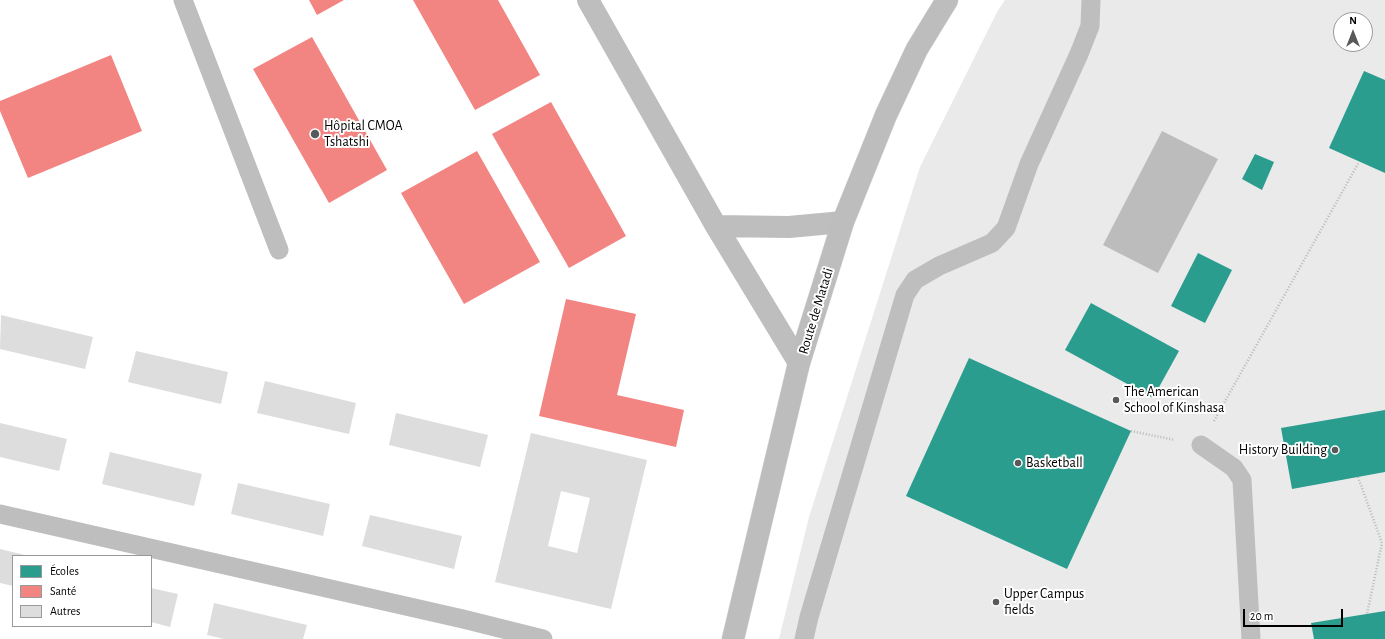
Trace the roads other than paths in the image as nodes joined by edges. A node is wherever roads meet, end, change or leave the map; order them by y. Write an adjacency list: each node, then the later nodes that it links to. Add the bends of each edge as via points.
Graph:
1 (183, 0): 7 (lane)
2 (588, 0): 6 (street)
3 (947, 0): 5 (main road, Route de Matadi, via 917,49 886,115)
4 (1091, 0): 13 (lane, via 1090,26 1029,164 1006,228 992,243 939,266 915,280 905,295)
5 (843, 222): 6 (street, via 789,227); 8 (main road, Route de Matadi)
6 (716, 226): 8 (street)
7 (279, 250)
8 (799, 363): 12 (main road, Route de Matadi)
9 (1201, 445): 14 (lane, via 1234,468 1242,480)
10 (0, 514): 11 (lane)
11 (543, 639)
12 (733, 639)
13 (804, 639)
14 (1251, 639)

